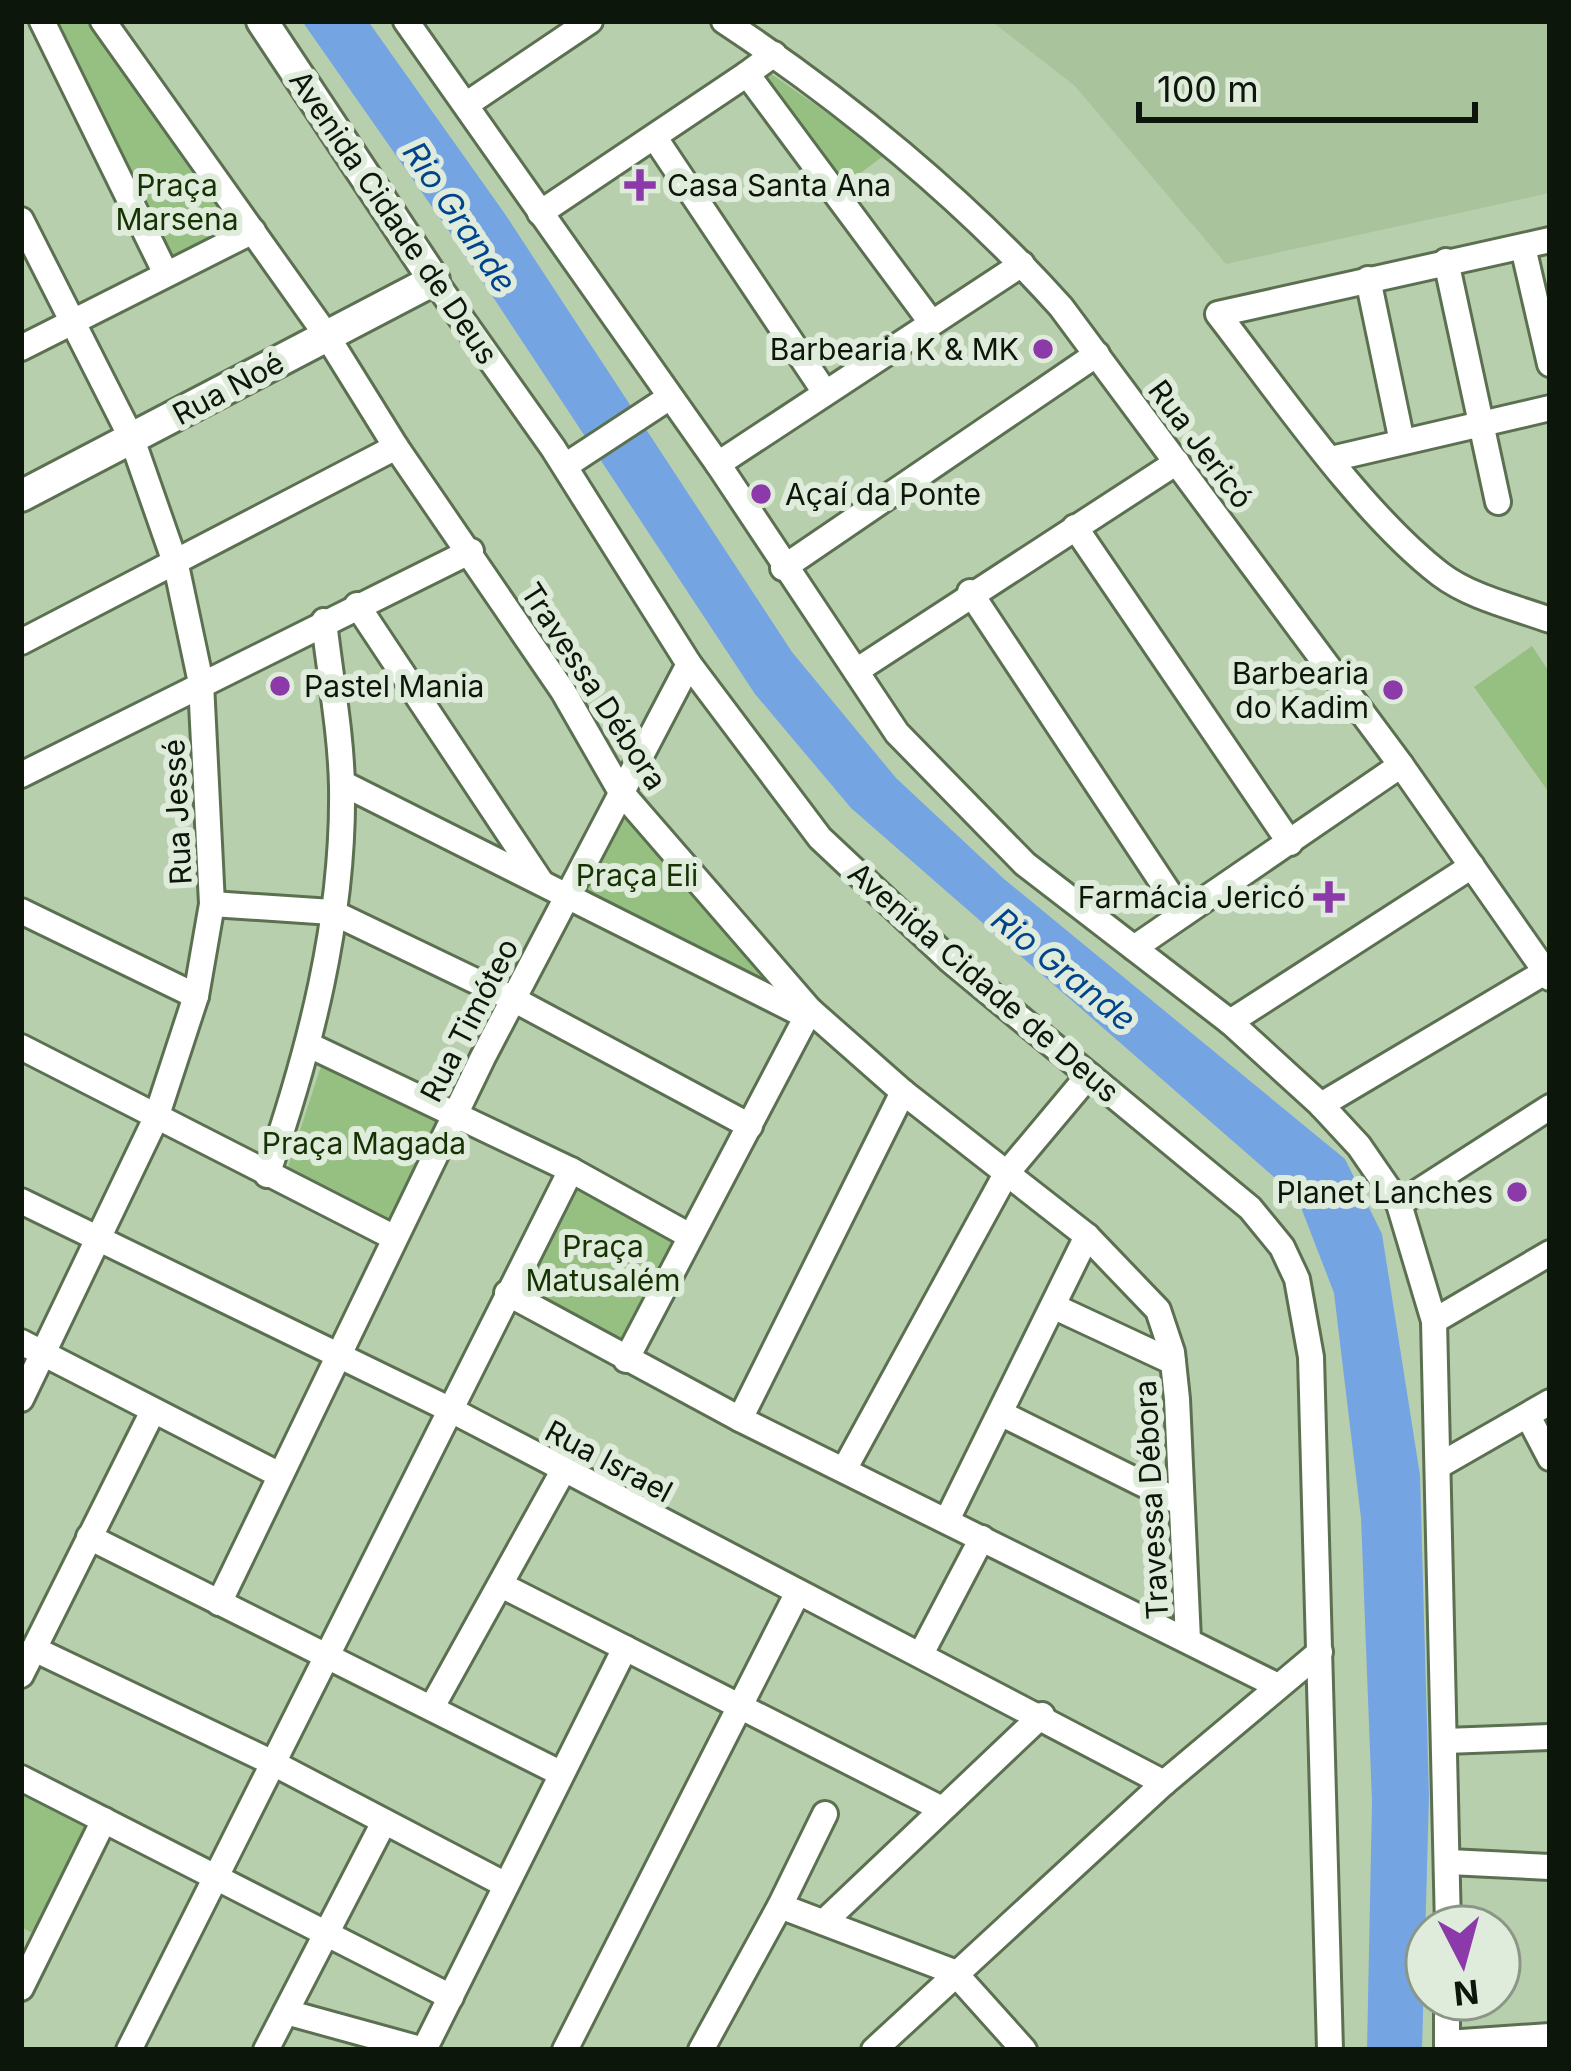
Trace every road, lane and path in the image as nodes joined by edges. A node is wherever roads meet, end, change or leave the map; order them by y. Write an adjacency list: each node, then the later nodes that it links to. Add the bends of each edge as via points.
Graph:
1 (42, 21): 18 (street)
2 (262, 21): 20 (street, Avenida Cidade de Deus)
3 (406, 21): 9 (street)
4 (590, 21): 9 (street)
5 (724, 21): 7 (street, Rua Jericó)
6 (110, 24): 13 (street, Travessa Débora)
7 (774, 54): 8 (street); 17 (street, Rua Jericó)
8 (747, 74): 10 (street); 22 (street)
9 (466, 104): 11 (street)
10 (655, 138): 11 (street); 27 (street)
11 (541, 213): 28 (street)
12 (21, 220): 21 (street, Rua Jessé)
13 (253, 231): 18 (street); 23 (street, Travessa Débora)
14 (1550, 240): 15 (street)
15 (1523, 247): 16 (street); 26 (street)
16 (1446, 261): 19 (street); 30 (street)
17 (1022, 264): 22 (street); 25 (street, Rua Jericó)
18 (166, 274): 21 (street)
19 (1368, 279): 32 (street); 34 (street, via 1218,314)
20 (434, 280): 23 (street, Rua Noé); 37 (street, Avenida Cidade de Deus)
21 (73, 321): 24 (street); 31 (street, Rua Jessé)
22 (931, 322): 27 (street)
23 (327, 336): 31 (street, Rua Noé); 33 (street, Travessa Débora)
24 (21, 348)
25 (1096, 354): 35 (street, Rua Jericó); 43 (street)
26 (1550, 364)
27 (824, 391): 36 (street)
28 (667, 399): 36 (street); 37 (street)
29 (1550, 408): 30 (street)
30 (1481, 424): 32 (street); 39 (street)
31 (132, 439): 38 (street, Rua Noé); 42 (street, Rua Jessé)
32 (1402, 442): 34 (street)
33 (396, 448): 41 (street, Travessa Débora); 42 (street)
34 (1331, 459): 46 (street, via 1443,577)
35 (1178, 462): 40 (street); 52 (street, Rua Jericó)
36 (718, 464): 43 (street)
37 (565, 466): 49 (street, Avenida Cidade de Deus)
38 (21, 496)
39 (1498, 502)
40 (1075, 527): 44 (street); 56 (street)
41 (471, 551): 45 (street); 55 (street, Travessa Débora)
42 (176, 565): 48 (street); 51 (street, Rua Jessé)
43 (783, 568): 50 (street)
44 (970, 592): 50 (street); 63 (street)
45 (357, 605): 47 (street); 58 (street)
46 (1550, 620)
47 (324, 621): 51 (street); 54 (street)
48 (21, 642)
49 (689, 664): 55 (street, Rua Timóteo); 72 (street, Avenida Cidade de Deus, via 820,838)
50 (856, 671): 64 (street, via 949,791 1025,864)
51 (201, 683): 53 (street); 60 (street, Rua Jessé)
52 (1401, 765): 56 (street); 57 (street, Rua Jericó)
53 (21, 775)
54 (342, 783): 58 (street); 62 (street)
55 (621, 792): 59 (street, Rua Timóteo); 68 (street, Travessa Débora)
56 (1290, 843): 63 (street)
57 (1472, 866): 65 (street, Rua Jericó); 69 (street)
58 (541, 882): 59 (street)
59 (565, 897): 67 (street, Rua Timóteo); 68 (street)
60 (212, 904): 62 (street); 66 (street, Rua Jessé)
61 (21, 911): 66 (street)
62 (332, 912): 67 (street); 70 (street)
63 (1183, 914): 64 (street)
64 (1134, 948): 69 (street)
65 (1549, 972): 74 (street)
66 (196, 996): 77 (street, Rua Jessé)
67 (513, 1000): 76 (street, Rua Timóteo); 78 (street)
68 (808, 1013): 73 (street, Travessa Débora); 78 (street)
69 (1230, 1022): 74 (street)
70 (311, 1046): 76 (street); 81 (street)
71 (21, 1047): 77 (street)
72 (1089, 1075): 80 (street); 117 (street, Avenida Cidade de Deus, via 1250,1208 1297,1279 1311,1357)
73 (903, 1092): 80 (street, Travessa Débora); 101 (street)
74 (1322, 1105): 83 (street)
75 (1550, 1107): 83 (street)
76 (456, 1113): 79 (street); 86 (street, Rua Timóteo)
77 (156, 1118): 81 (street); 87 (street, Rua Jessé)
78 (750, 1126): 84 (street)
79 (571, 1170): 84 (street); 89 (street)
80 (1006, 1174): 85 (street, Travessa Débora); 104 (street)
81 (267, 1175): 86 (street)
82 (21, 1202): 87 (street, Rua Israel)
83 (1399, 1204): 91 (street)
84 (690, 1236): 94 (street)
85 (1088, 1236): 90 (street); 95 (street, Travessa Débora, via 1158,1310)
86 (393, 1237): 93 (street, Rua Timóteo)
87 (101, 1240): 92 (street, Rua Jessé); 93 (street, Rua Israel)
88 (1550, 1253): 91 (street)
89 (506, 1293): 94 (street); 99 (street)
90 (1055, 1307): 95 (street); 100 (street)
91 (1433, 1321): 103 (street)
92 (33, 1347): 96 (street, Rua Jessé); 98 (street)
93 (338, 1355): 99 (street, Rua Israel); 106 (street, Rua Timóteo)
94 (626, 1360): 101 (street)
95 (1173, 1362): 107 (street, Travessa Débora)
96 (21, 1399)
97 (1539, 1409): 102 (street); 103 (street)
98 (153, 1411): 106 (street); 109 (street)
99 (453, 1411): 105 (street, Rua Israel); 118 (street)
100 (1003, 1414): 107 (street); 108 (street)
101 (740, 1419): 104 (street)
102 (1550, 1458)
103 (1440, 1465): 126 (street)
104 (845, 1468): 108 (street)
105 (563, 1471): 111 (street); 112 (street, Rua Israel)
106 (280, 1474): 113 (street, Rua Timóteo)
107 (1181, 1503): 114 (street, Travessa Débora)
108 (947, 1520): 110 (street)
109 (88, 1537): 113 (street); 115 (street)
110 (982, 1538): 114 (street); 119 (street)
111 (503, 1586): 116 (street); 122 (street)
112 (796, 1594): 119 (street, Rua Israel); 123 (street)
113 (219, 1603): 118 (street)
114 (1188, 1640): 121 (street)
115 (34, 1648): 120 (street); 127 (street)
116 (625, 1648): 123 (street); 128 (street)
117 (1320, 1652): 121 (street); 157 (street, Avenida Cidade de Deus)
118 (328, 1654): 122 (street); 127 (street)
119 (921, 1654): 124 (street, Rua Israel)
120 (21, 1675)
121 (1278, 1686): 130 (street)
122 (432, 1707): 128 (street)
123 (739, 1707): 131 (street); 153 (street)
124 (1042, 1715): 130 (street, Rua Israel); 131 (street)
125 (1550, 1737): 126 (street)
126 (1445, 1741): 135 (street)
127 (271, 1762): 134 (street); 137 (street)
128 (560, 1773): 138 (street)
129 (21, 1778): 133 (street)
130 (1164, 1783): 144 (street)
131 (940, 1808): 141 (street)
132 (825, 1814): 140 (street)
133 (104, 1820): 137 (street); 143 (street)
134 (384, 1822): 138 (street); 142 (street)
135 (1449, 1862): 136 (street); 139 (street)
136 (1550, 1867)
137 (215, 1876): 142 (street); 150 (street)
138 (506, 1885): 146 (street)
139 (1448, 1903)
140 (780, 1906): 141 (street); 154 (street)
141 (826, 1920): 144 (street)
142 (327, 1934): 146 (street); 147 (street)
143 (31, 1941): 145 (street)
144 (954, 1972): 155 (street); 156 (street)
145 (21, 1988)
146 (451, 1997): 152 (street)
147 (286, 2012): 151 (street); 152 (street)
148 (1550, 2036): 149 (street)
149 (1447, 2046)
150 (129, 2050)
151 (266, 2050)
152 (424, 2050)
153 (565, 2050)
154 (701, 2050)
155 (874, 2050)
156 (1024, 2050)
157 (1330, 2050)

